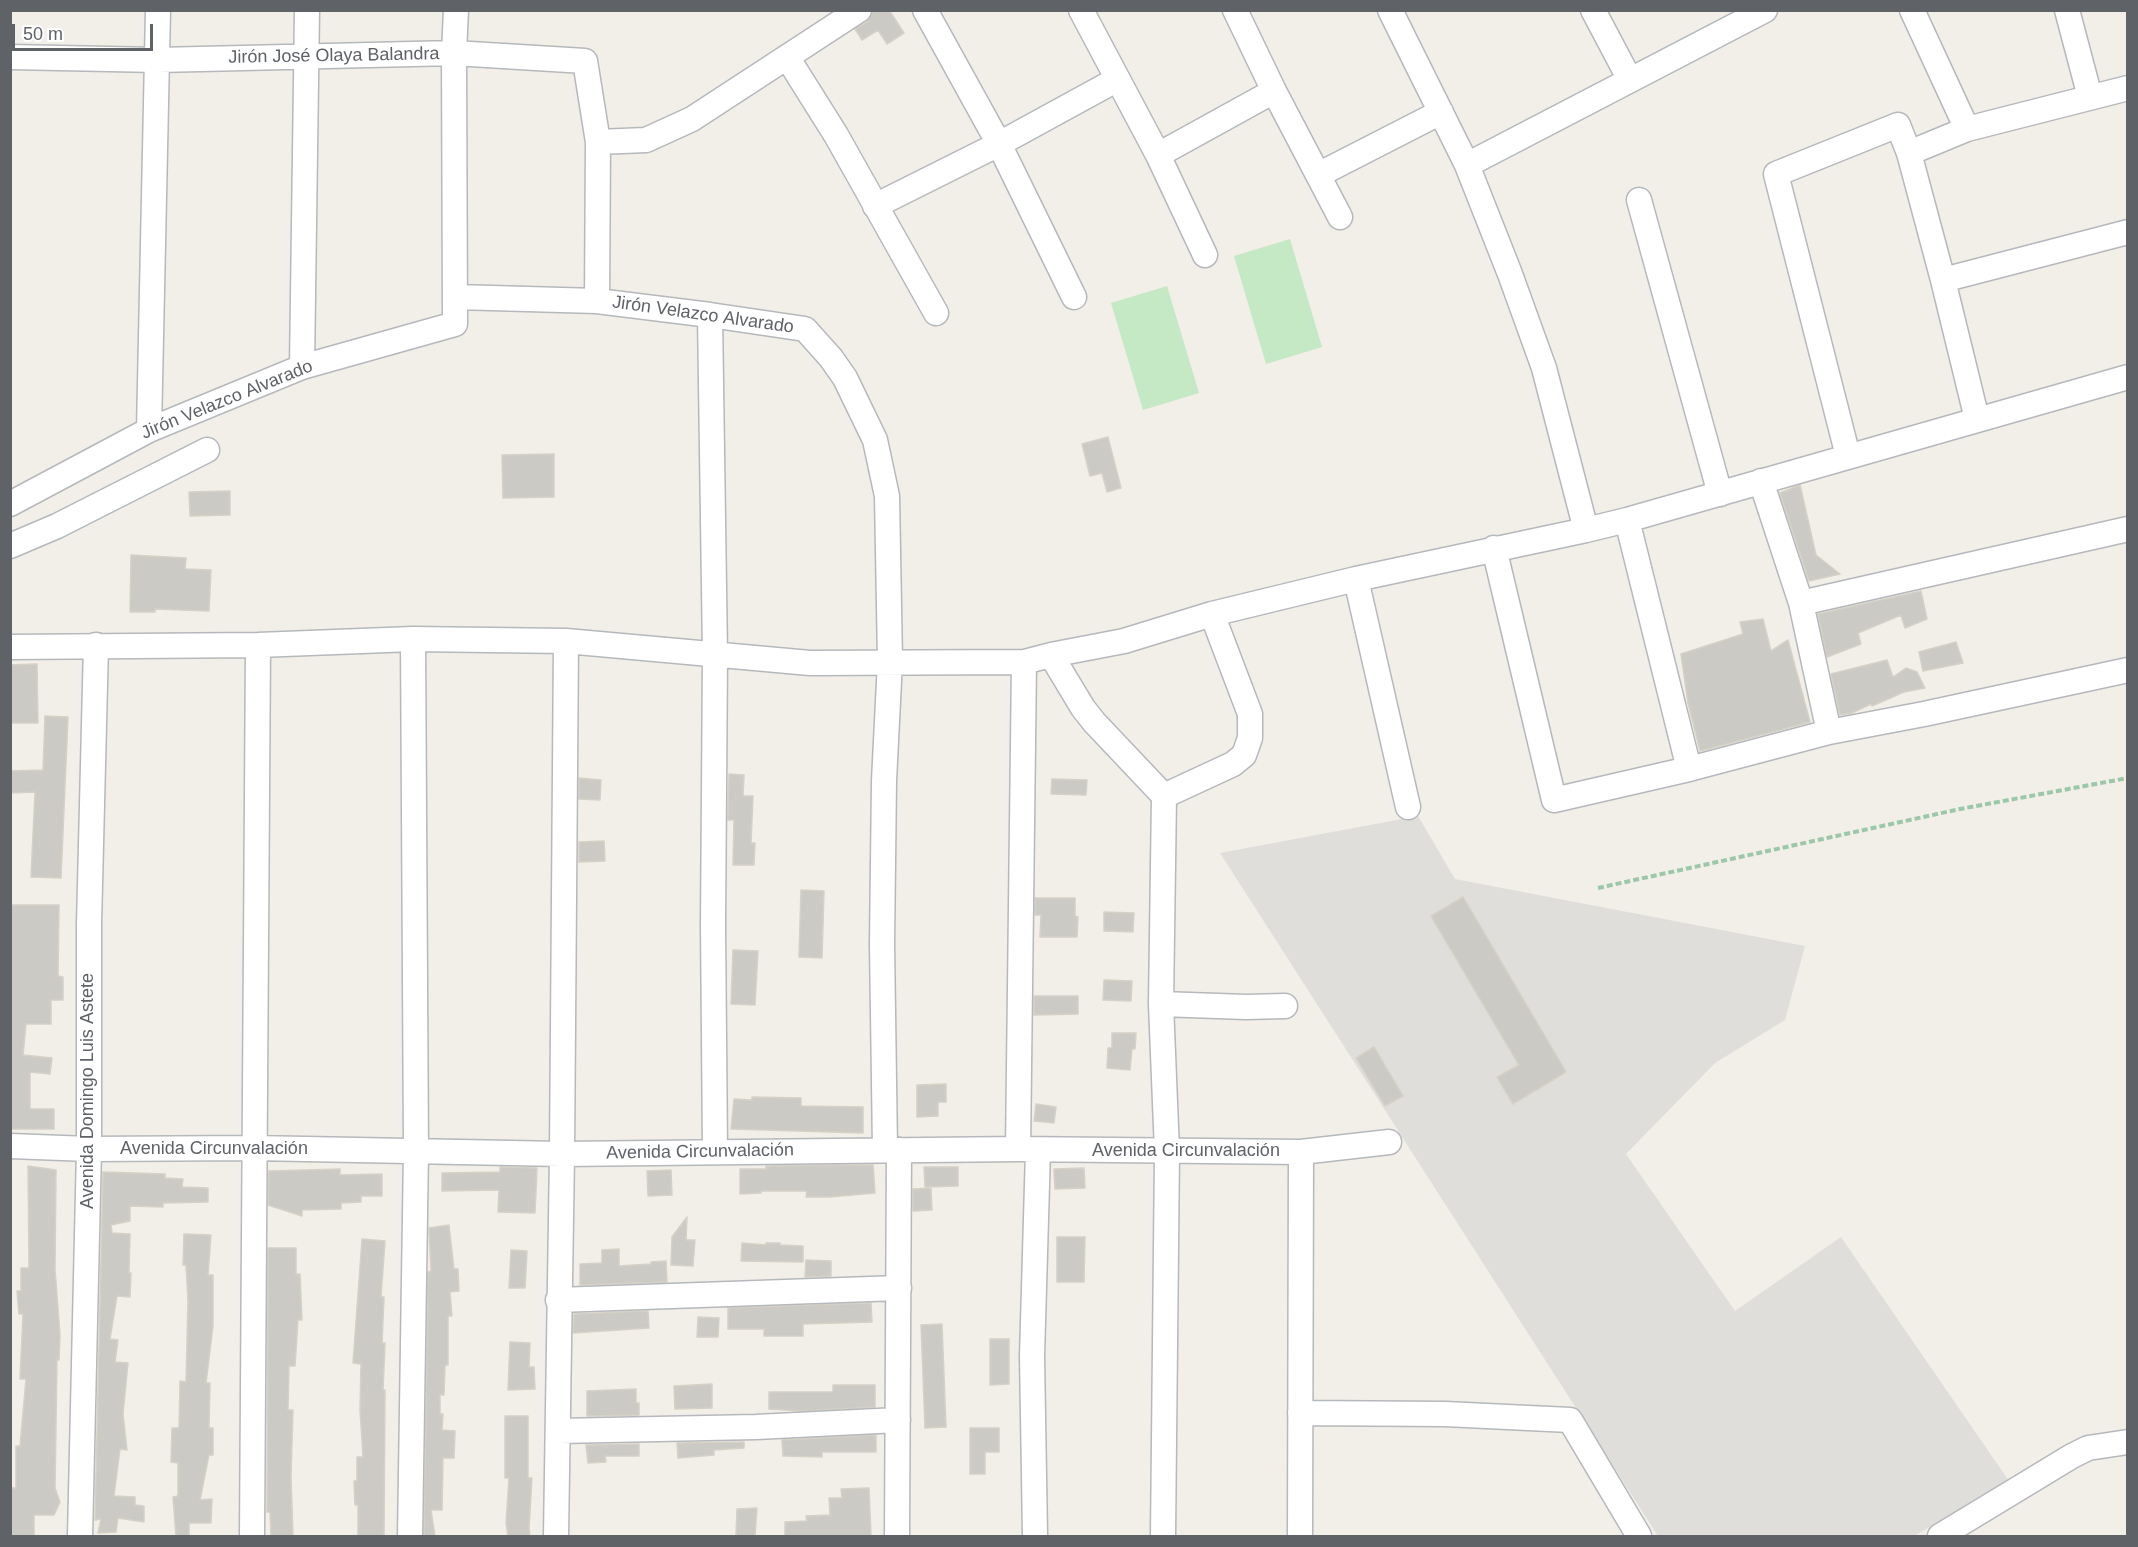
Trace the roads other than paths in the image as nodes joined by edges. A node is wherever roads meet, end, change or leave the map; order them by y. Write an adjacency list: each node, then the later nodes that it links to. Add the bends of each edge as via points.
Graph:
1 (158, 10): 17 (street)
2 (307, 10): 14 (street)
3 (456, 10): 13 (street)
4 (860, 10): 16 (street)
5 (925, 10): 26 (street)
6 (1081, 10): 18 (street)
7 (1235, 10): 21 (street)
8 (1390, 10): 23 (street)
9 (1593, 10): 19 (street)
10 (1912, 10): 24 (street)
11 (2067, 10): 22 (street)
12 (1757, 12): 19 (street)
13 (454, 53): 14 (street, Jirón José Olaya Balandra); 25 (street, Jirón José Olaya Balandra, via 585,61); 37 (street)
14 (306, 56): 17 (street, Jirón José Olaya Balandra); 42 (street)
15 (10, 57): 17 (street, Jirón José Olaya Balandra)
16 (787, 57): 25 (street, via 692,119 646,140); 32 (street)
17 (158, 60): 45 (street)
18 (1116, 80): 26 (street); 28 (street)
19 (1630, 80): 29 (street)
20 (2127, 88): 22 (street)
21 (1274, 91): 28 (street); 30 (street)
22 (2090, 97): 24 (street)
23 (1441, 112): 29 (street); 30 (street)
24 (1967, 129): 27 (street)
25 (598, 142): 39 (street)
26 (999, 144): 32 (street); 38 (street)
27 (1910, 153): 36 (street); 47 (street, via 1898,125 1776,174)
28 (1158, 155): 35 (street)
29 (1467, 165): 53 (street, via 1544,368)
30 (1318, 175): 33 (street)
31 (1639, 200): 49 (street)
32 (875, 206): 40 (street)
33 (1340, 217)
34 (2127, 232): 36 (street)
35 (1205, 255)
36 (1943, 280): 44 (street)
37 (456, 297): 39 (street, Jirón Velazco Alvarado); 42 (street, Jirón Velazco Alvarado, via 455,324)
38 (1074, 297)
39 (597, 301): 41 (street, Jirón Velazco Alvarado)
40 (936, 312)
41 (710, 315): 64 (street); 66 (street, Jirón Velazco Alvarado, via 805,329 845,378 875,440 887,496)
42 (302, 367): 45 (street, Jirón Velazco Alvarado)
43 (2127, 377): 44 (street)
44 (1977, 419): 47 (street)
45 (149, 430): 50 (street, Jirón Velazco Alvarado)
46 (207, 450): 54 (street)
47 (1848, 456): 48 (street)
48 (1761, 482): 49 (street); 57 (street)
49 (1720, 494): 51 (street)
50 (10, 504)
51 (1627, 520): 53 (street); 70 (street)
52 (2127, 529): 57 (street)
53 (1586, 530): 55 (street)
54 (10, 546)
55 (1494, 548): 56 (street); 70 (street, via 1554,800)
56 (1356, 579): 58 (street); 72 (street)
57 (1801, 603): 69 (street)
58 (1212, 614): 65 (street, via 1124,641); 71 (street, via 1250,714 1250,738 1244,755 1233,764)
59 (413, 639): 60 (street); 62 (street); 81 (street)
60 (566, 641): 64 (street); 85 (street)
61 (96, 645): 62 (street); 63 (street); 78 (street, Avenida Domingo Luis Astete, via 89,924)
62 (258, 645): 77 (street)
63 (10, 647)
64 (716, 655): 66 (street, via 810,663); 82 (street)
65 (1051, 655): 67 (street); 71 (street, via 1094,722)
66 (890, 661): 67 (street); 80 (street, Jirón Velazco Alvarado, via 882,945)
67 (1024, 662): 79 (street)
68 (2127, 670): 69 (street)
69 (1829, 732): 70 (street)
70 (1689, 769)
71 (1164, 796): 73 (street)
72 (1408, 807)
73 (1161, 1004): 74 (street); 83 (street)
74 (1285, 1006)
75 (1389, 1142): 84 (street, Avenida Circunvalación)
76 (10, 1146): 78 (street, Avenida Circunvalación)
77 (254, 1148): 78 (street, Avenida Circunvalación); 81 (street, Avenida Circunvalación); 93 (street)
78 (89, 1149): 92 (street, Avenida Domingo Luis Astete)
79 (1028, 1149): 80 (street, Avenida Circunvalación); 83 (street, Avenida Circunvalación); 97 (street)
80 (892, 1150): 82 (street, Avenida Circunvalación); 86 (street, Jirón Velazco Alvarado)
81 (416, 1151): 85 (street, Avenida Circunvalación); 94 (street)
82 (715, 1151): 85 (street, Avenida Circunvalación)
83 (1167, 1152): 84 (street, Avenida Circunvalación); 98 (street)
84 (1301, 1152): 88 (street)
85 (562, 1154): 87 (street)
86 (898, 1288): 87 (street); 89 (street, Jirón Velazco Alvarado)
87 (558, 1300): 90 (street)
88 (1300, 1413): 99 (street); 100 (street, via 1570,1420)
89 (898, 1420): 90 (street); 96 (street, Jirón Velazco Alvarado)
90 (558, 1431): 95 (street)
91 (2127, 1442): 101 (street, via 2088,1448 2072,1456)
92 (80, 1536)
93 (252, 1536)
94 (411, 1536)
95 (556, 1536)
96 (897, 1536)
97 (1035, 1536)
98 (1163, 1536)
99 (1300, 1536)
100 (1640, 1536)
101 (1940, 1536)

